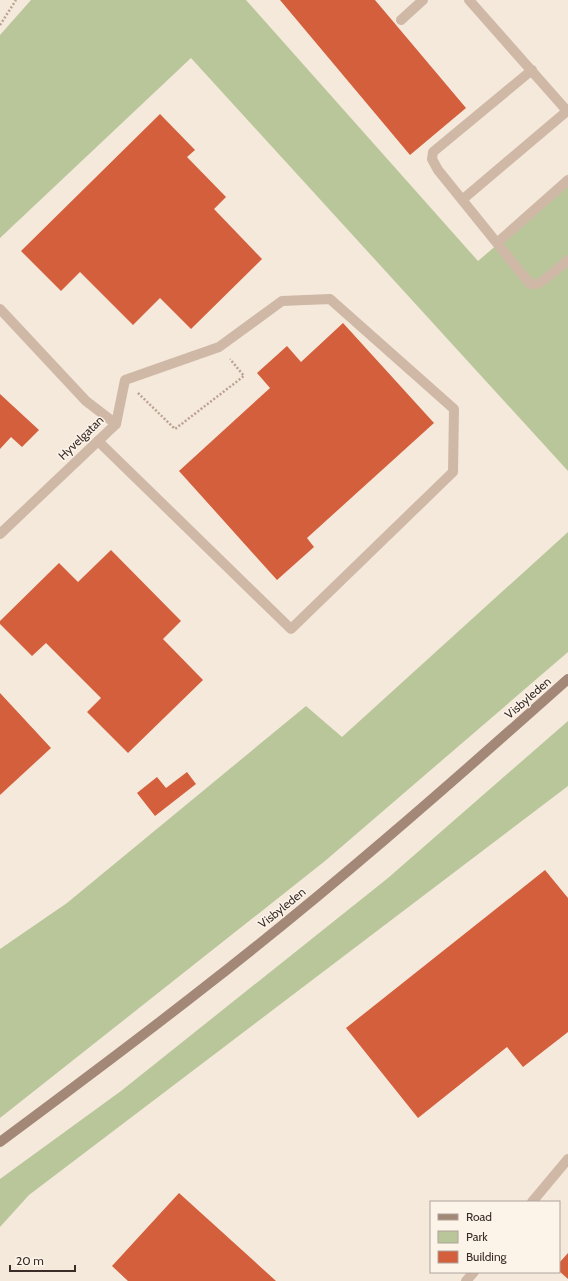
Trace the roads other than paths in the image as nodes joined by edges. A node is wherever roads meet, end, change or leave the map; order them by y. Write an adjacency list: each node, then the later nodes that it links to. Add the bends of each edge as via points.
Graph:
1 (423, 0): 3 (street)
2 (469, 0): 4 (street)
3 (401, 20)
4 (532, 70): 5 (street); 7 (street, via 433,152 432,159 438,170)
5 (568, 112): 7 (street)
6 (568, 180): 8 (street)
7 (462, 200): 8 (street)
8 (497, 243): 9 (street, via 530,284 544,280)
9 (568, 260)
10 (0, 308): 11 (street, Hyvelgatan, via 86,401)
11 (116, 424): 12 (street, Hyvelgatan); 12 (street, via 125,380 219,347 282,301 330,299 454,409 453,472 291,629)
12 (98, 441): 13 (street, Hyvelgatan)
13 (0, 534)
14 (568, 680): 15 (main road, Visbyleden, via 308,904 198,993)
15 (0, 1142)
16 (568, 1160): 17 (street)
17 (533, 1201)
18 (473, 1273): 19 (street)
19 (466, 1281)

